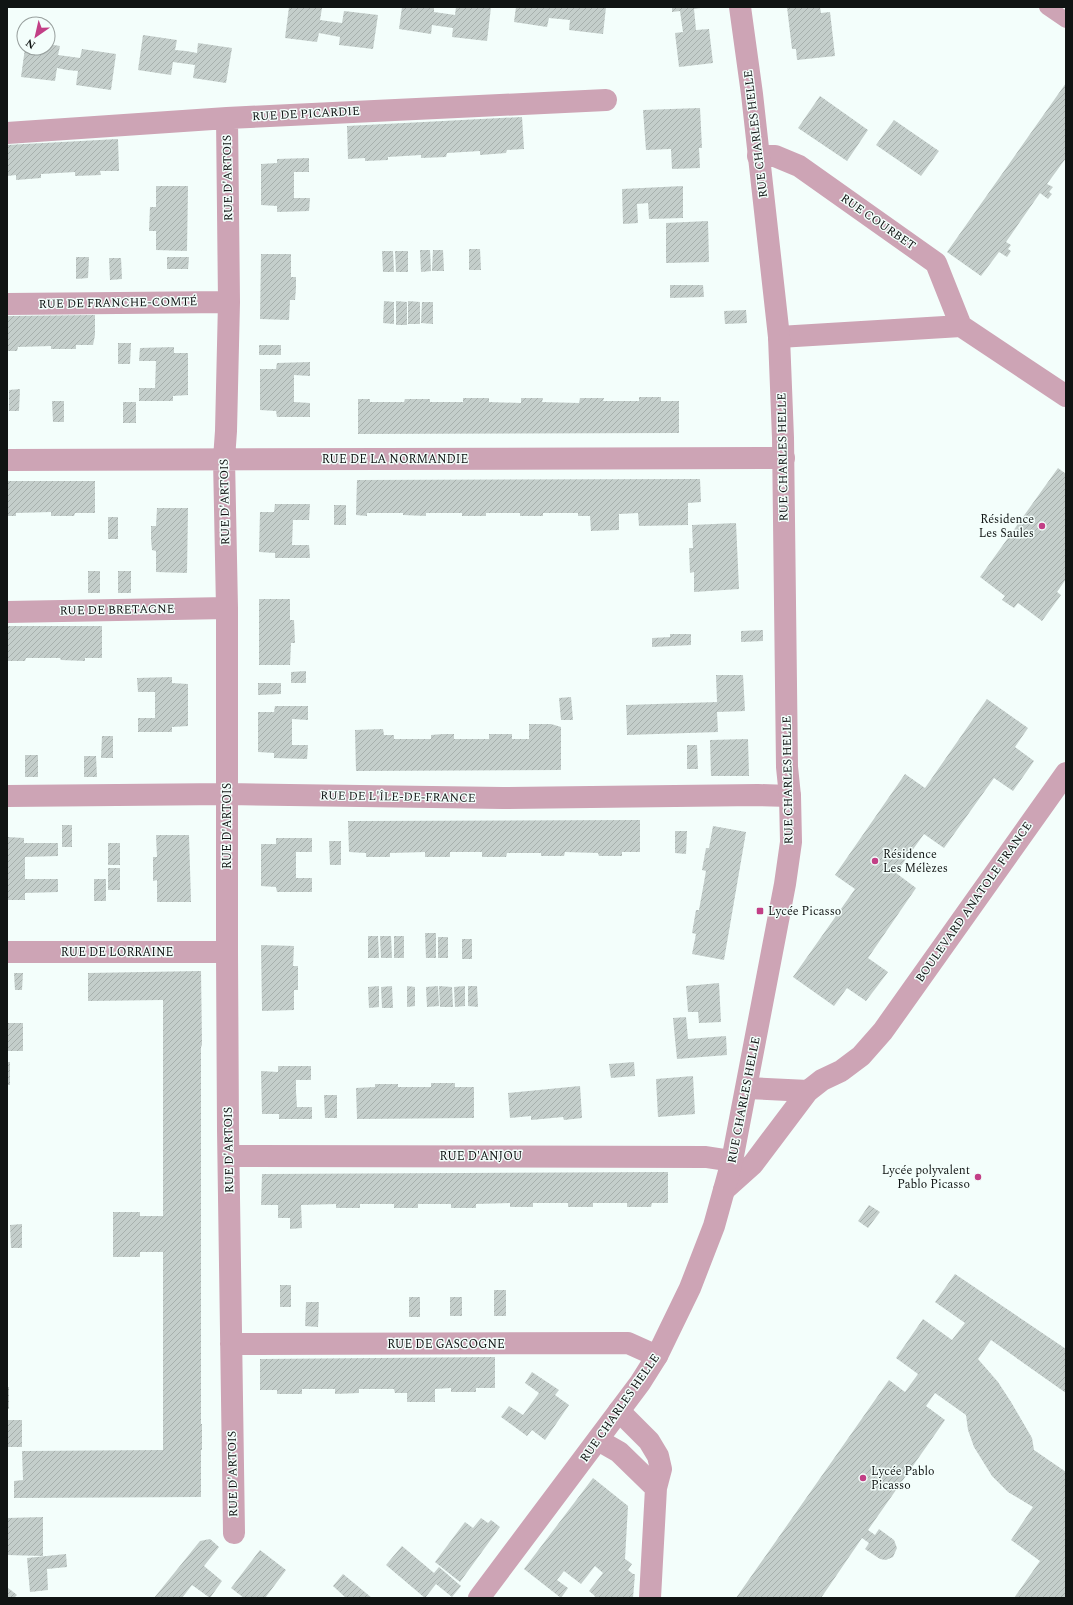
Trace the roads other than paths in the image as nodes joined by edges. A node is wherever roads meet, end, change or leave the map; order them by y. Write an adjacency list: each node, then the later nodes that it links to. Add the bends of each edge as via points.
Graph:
1 (740, 7): 7 (street, RUE CHARLES HELLE)
2 (1047, 7): 3 (lane)
3 (1066, 20)
4 (606, 100): 5 (street, RUE DE PICARDIE)
5 (227, 118): 6 (street, RUE DE PICARDIE); 8 (street, RUE D'ARTOIS)
6 (7, 133)
7 (758, 156): 10 (street, RUE COURBET, via 775,156 799,166 936,263); 11 (street, RUE CHARLES HELLE)
8 (229, 302): 9 (street, RUE DE FRANCHE-COMTÉ); 14 (street, RUE D'ARTOIS)
9 (7, 304)
10 (961, 326): 11 (street); 12 (street)
11 (779, 337): 13 (street, RUE CHARLES HELLE)
12 (1066, 396)
13 (784, 458): 14 (street, RUE DE LA NORMANDIE); 21 (street, RUE CHARLES HELLE, via 787,767)
14 (224, 459): 15 (street, RUE DE LA NORMANDIE); 16 (street, RUE D'ARTOIS)
15 (7, 460)
16 (227, 608): 17 (street, RUE DE BRETAGNE); 19 (street, RUE D'ARTOIS)
17 (7, 612)
18 (1066, 773): 25 (street, BOULEVARD ANATOLE FRANCE, via 883,1031 861,1056)
19 (227, 794): 20 (street, RUE DE L'ÎLE-DE-FRANCE); 21 (street, RUE DE L'ÎLE-DE-FRANCE, via 503,798); 23 (street, RUE D'ARTOIS)
20 (7, 796)
21 (790, 796): 24 (street, RUE CHARLES HELLE, via 791,842 785,884)
22 (7, 952): 23 (street, RUE DE LORRAINE)
23 (227, 952): 26 (street, RUE D'ARTOIS)
24 (747, 1088): 25 (street); 27 (street, RUE CHARLES HELLE)
25 (808, 1091): 28 (street, BOULEVARD ANATOLE FRANCE, via 753,1164)
26 (229, 1156): 27 (street, RUE D'ANJOU, via 698,1157); 29 (street, RUE D'ARTOIS)
27 (732, 1161): 28 (street, RUE CHARLES HELLE)
28 (724, 1190): 30 (street, RUE CHARLES HELLE, via 714,1226 690,1288)
29 (231, 1344): 30 (street, RUE DE GASCOGNE, via 628,1343); 34 (street, RUE D'ARTOIS)
30 (657, 1356): 31 (street, RUE CHARLES HELLE)
31 (619, 1411): 32 (street, RUE CHARLES HELLE); 33 (street, via 649,1441 658,1456 661,1469)
32 (598, 1440): 33 (street, via 620,1452); 35 (street, RUE CHARLES HELLE)
33 (656, 1488): 36 (street)
34 (234, 1533)
35 (480, 1598)
36 (650, 1598)

